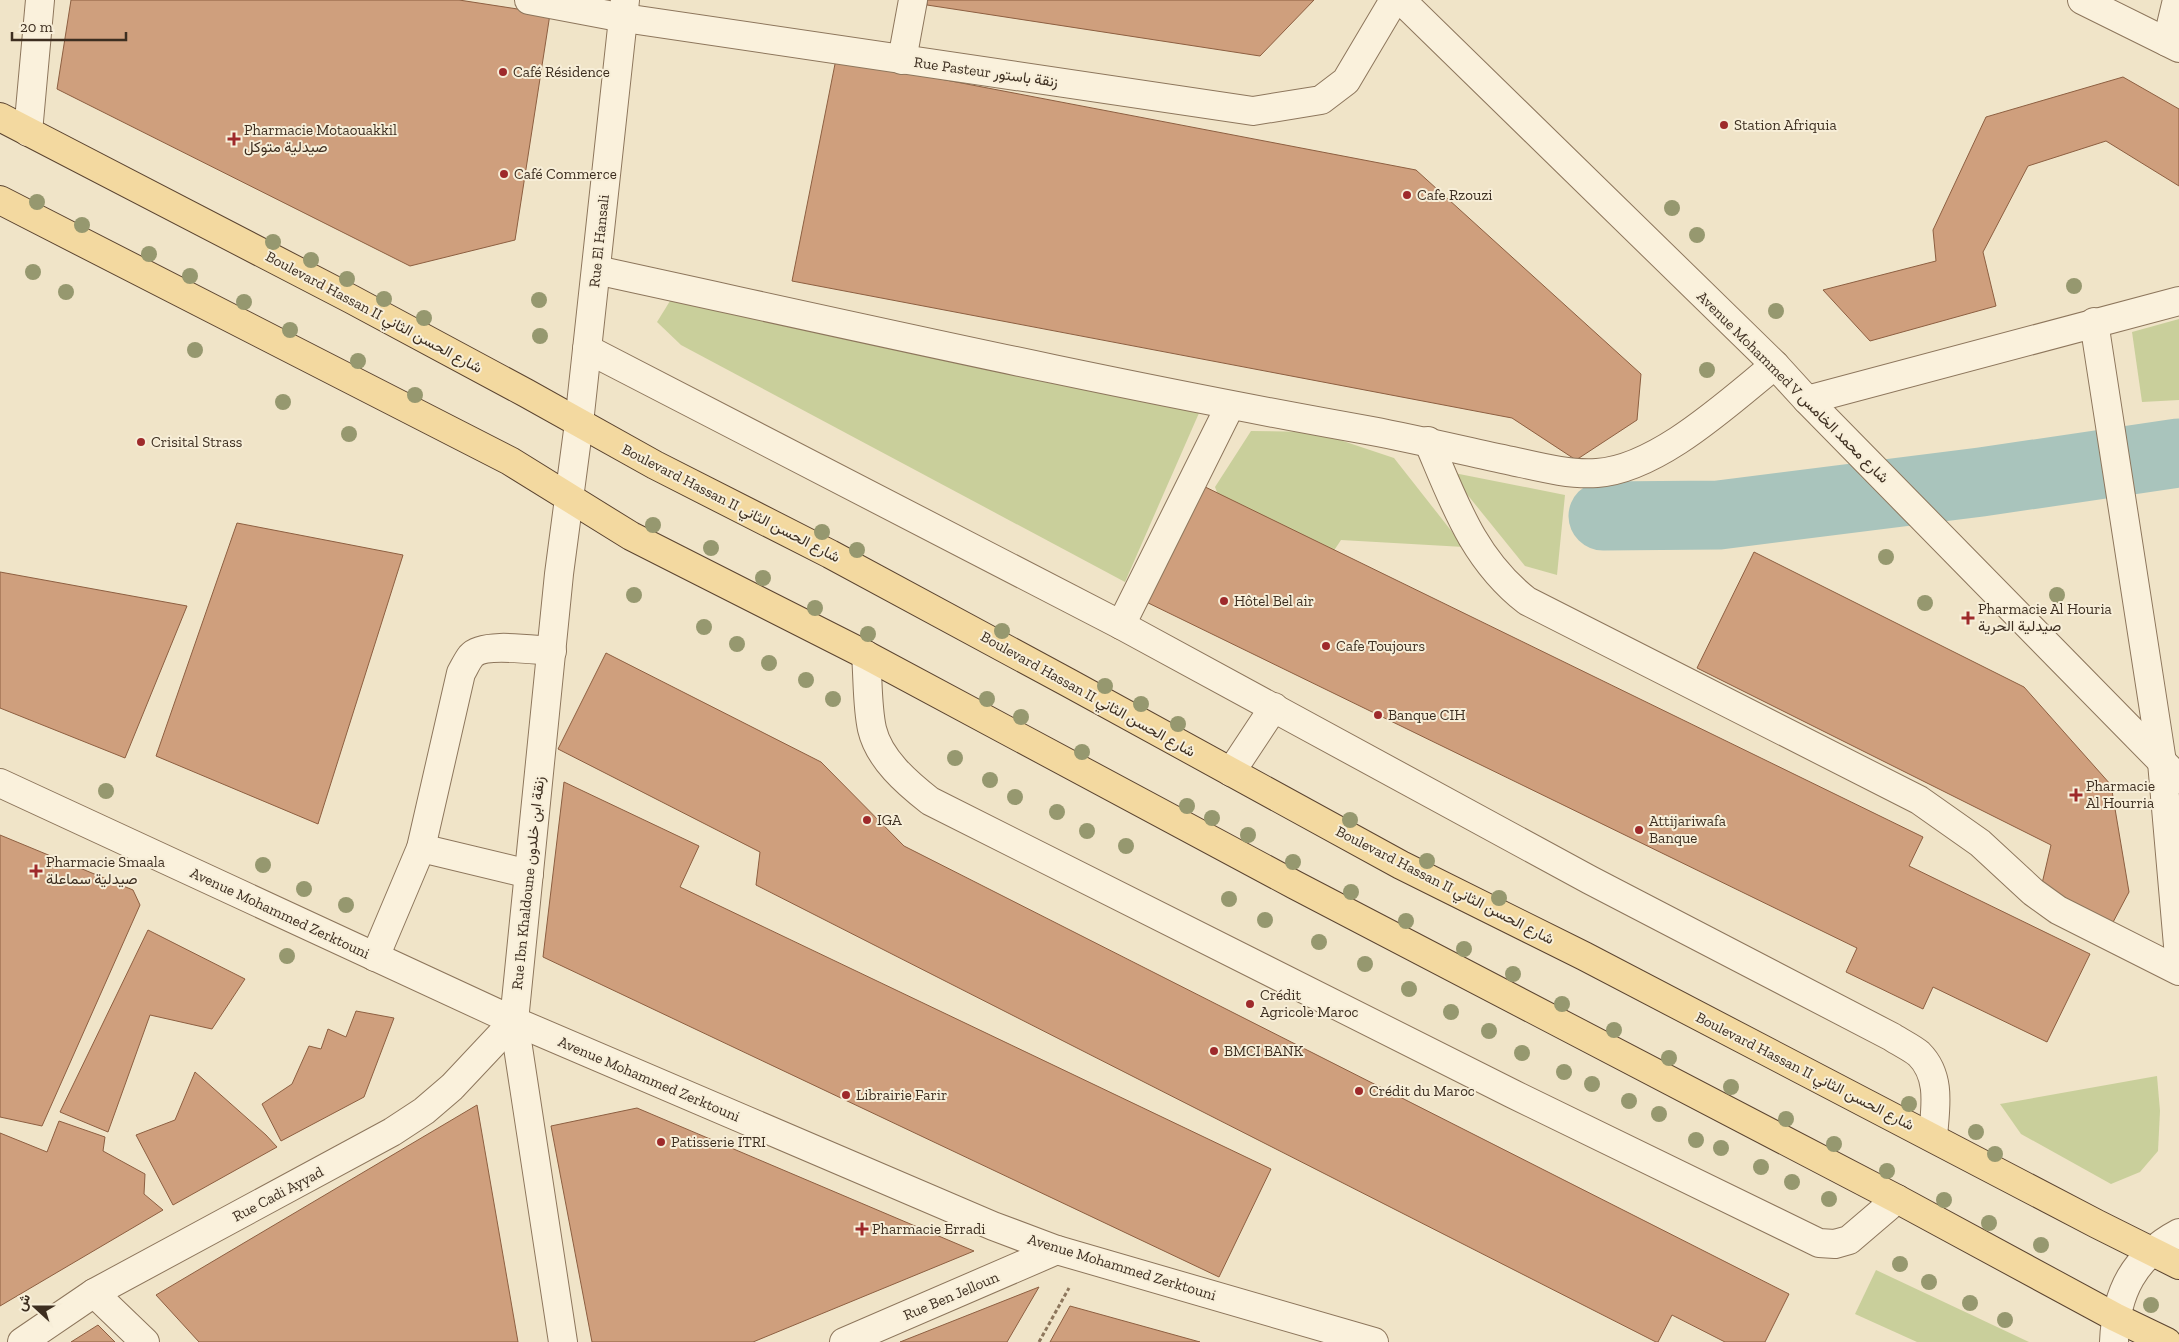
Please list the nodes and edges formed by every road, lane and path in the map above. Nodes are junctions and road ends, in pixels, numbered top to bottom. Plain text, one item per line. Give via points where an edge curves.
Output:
1 (40, 0) edge
2 (528, 0) edge
3 (912, 0) edge
4 (1394, 0) edge
5 (1402, 0) edge
6 (2082, 0) edge
7 (2177, 0) edge
8 (625, 9) edge
9 (2173, 45) edge
10 (902, 60) junction
11 (0, 117) edge
12 (28, 132) junction
13 (0, 200) edge
14 (596, 270) junction
15 (2179, 301) edge
16 (2094, 322) junction
17 (587, 349) junction
18 (1774, 365) junction
19 (1807, 400) junction
20 (1230, 406) junction
21 (579, 423) junction
22 (1428, 441) junction
23 (569, 500) junction
24 (1121, 625) junction
25 (552, 651) junction
26 (866, 655) junction
27 (1274, 707) junction
28 (2170, 771) edge
29 (1231, 772) junction
30 (0, 783) edge
31 (421, 848) junction
32 (529, 874) junction
33 (375, 957) junction
34 (2179, 958) edge
35 (2179, 971) edge
36 (514, 1021) junction
37 (1932, 1137) junction
38 (1898, 1199) junction
39 (2179, 1234) edge
40 (1057, 1250) junction
41 (2152, 1252) junction
42 (1086, 1258) junction
43 (2179, 1265) edge
44 (94, 1293) junction
45 (2115, 1329) edge
46 (22, 1342) edge
47 (145, 1342) edge
48 (563, 1342) edge
49 (844, 1342) edge
50 (1039, 1342) edge
51 (1374, 1342) edge
52 (2166, 1342) edge

1 - 12 street
2 - 8 street, Rue Pasteur زنقة باستور
3 - 10 street
4 - 10 street, Rue Pasteur زنقة باستور via 1346,81 1321,100 1262,110
5 - 18 street, Avenue Mohammed V شارع محمد الخامس
6 - 9 street
7 - 9 street
8 - 10 street, Rue Pasteur زنقة باستور
8 - 14 street, Rue El Hansali
11 - 12 main road, Boulevard Hassan II شارع الحسن الثاني
12 - 21 main road, Boulevard Hassan II شارع الحسن الثاني
13 - 23 main road via 510,461
14 - 17 street, Rue El Hansali
14 - 20 street
15 - 16 street
16 - 19 street
16 - 28 street
17 - 21 street, Rue El Hansali
17 - 24 street
18 - 19 street, Avenue Mohammed V شارع محمد الخامس
18 - 22 street via 1668,448 1630,465 1599,473 1545,468
19 - 28 street, Avenue Mohammed V شارع محمد الخامس
20 - 22 street
20 - 24 street
21 - 23 street, Rue Ibn Khaldoune زنقة ابن خلدون
21 - 29 main road, Boulevard Hassan II شارع الحسن الثاني via 847,563
22 - 35 street via 1455,505 1486,560 1498,576 1527,601 1919,800 1974,838 2033,892 2058,910
23 - 25 street, Rue Ibn Khaldoune زنقة ابن خلدون
23 - 26 main road via 631,536
24 - 27 street
25 - 31 street via 490,648 471,656 461,673
25 - 32 street, Rue Ibn Khaldoune زنقة ابن خلدون
26 - 38 main road via 1295,885
26 - 38 street via 872,730 898,773 930,801 1513,1094 1819,1243 1835,1244 1849,1240
27 - 29 street
27 - 37 street via 1590,880 1919,1054 1933,1076 1936,1093
28 - 34 street
29 - 37 main road, Boulevard Hassan II شارع الحسن الثاني via 1401,865
30 - 33 street, Avenue Mohammed Zerktouni
31 - 32 street
31 - 33 street
32 - 36 street, Rue Ibn Khaldoune زنقة ابن خلدون
33 - 36 street, Avenue Mohammed Zerktouni
36 - 40 street, Avenue Mohammed Zerktouni
36 - 44 street, Rue Cadi Ayyad via 452,1087 392,1132
36 - 48 street, Rue Ibn Khaldoune زنقة ابن خلدون
37 - 41 main road, Boulevard Hassan II شارع الحسن الثاني
38 - 45 main road
39 - 41 street
40 - 42 street, Avenue Mohammed Zerktouni
40 - 49 street, Rue Ben Jelloun
41 - 43 main road, Boulevard Hassan II شارع الحسن الثاني
41 - 45 street via 2135,1270 2122,1293
42 - 50 path
42 - 51 street, Avenue Mohammed Zerktouni
44 - 46 street, Rue Cadi Ayyad
44 - 47 street
45 - 52 main road

